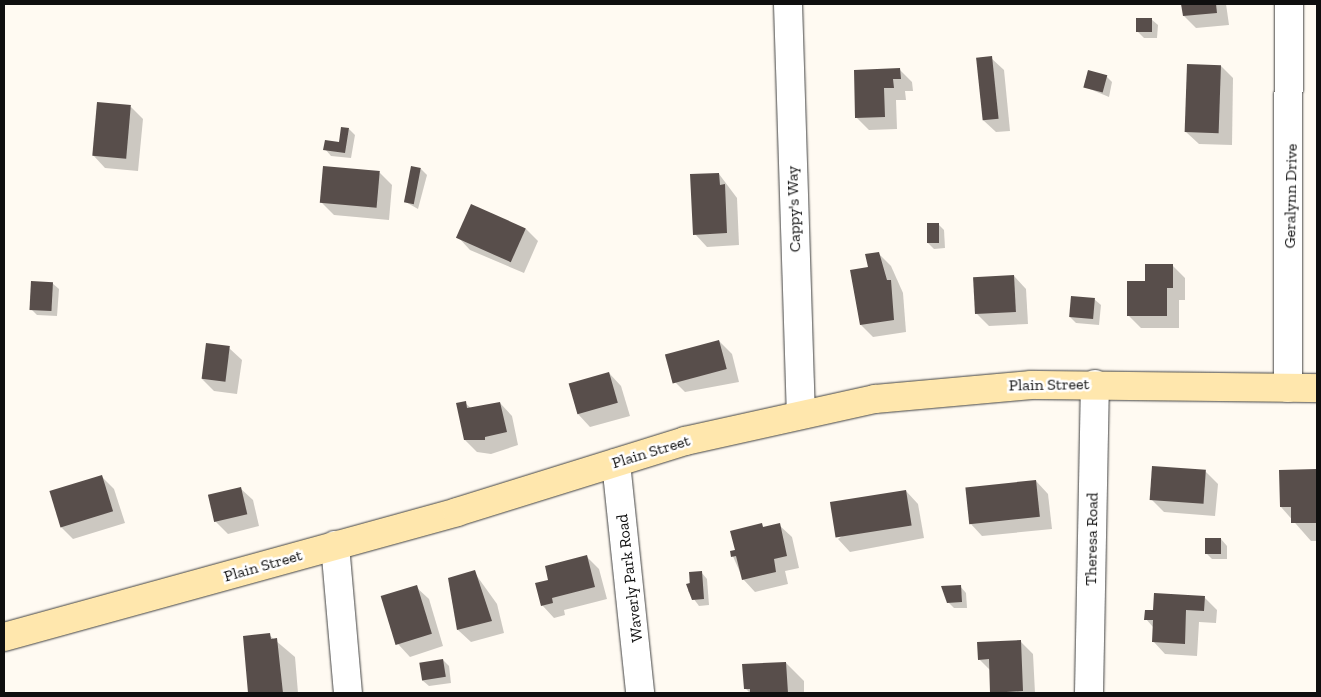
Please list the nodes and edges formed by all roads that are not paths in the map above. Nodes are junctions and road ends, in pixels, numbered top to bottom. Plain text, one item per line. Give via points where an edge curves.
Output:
1 (788, 4) edge
2 (1289, 4) edge
3 (1095, 384) junction
4 (1288, 388) junction
5 (1317, 388) edge
6 (801, 413) junction
7 (616, 463) junction
8 (335, 545) junction
9 (4, 637) edge
10 (348, 693) edge
11 (640, 693) edge
12 (1089, 693) edge

1 - 6 street, Cappy's Way
2 - 4 street, Geralynn Drive
3 - 4 main road, Plain Street
3 - 6 main road, Plain Street via 937,390
3 - 12 street, Theresa Road
4 - 5 main road, Plain Street
6 - 7 main road, Plain Street
7 - 8 main road, Plain Street
7 - 11 street, Waverly Park Road
8 - 9 main road, Plain Street
8 - 10 street

